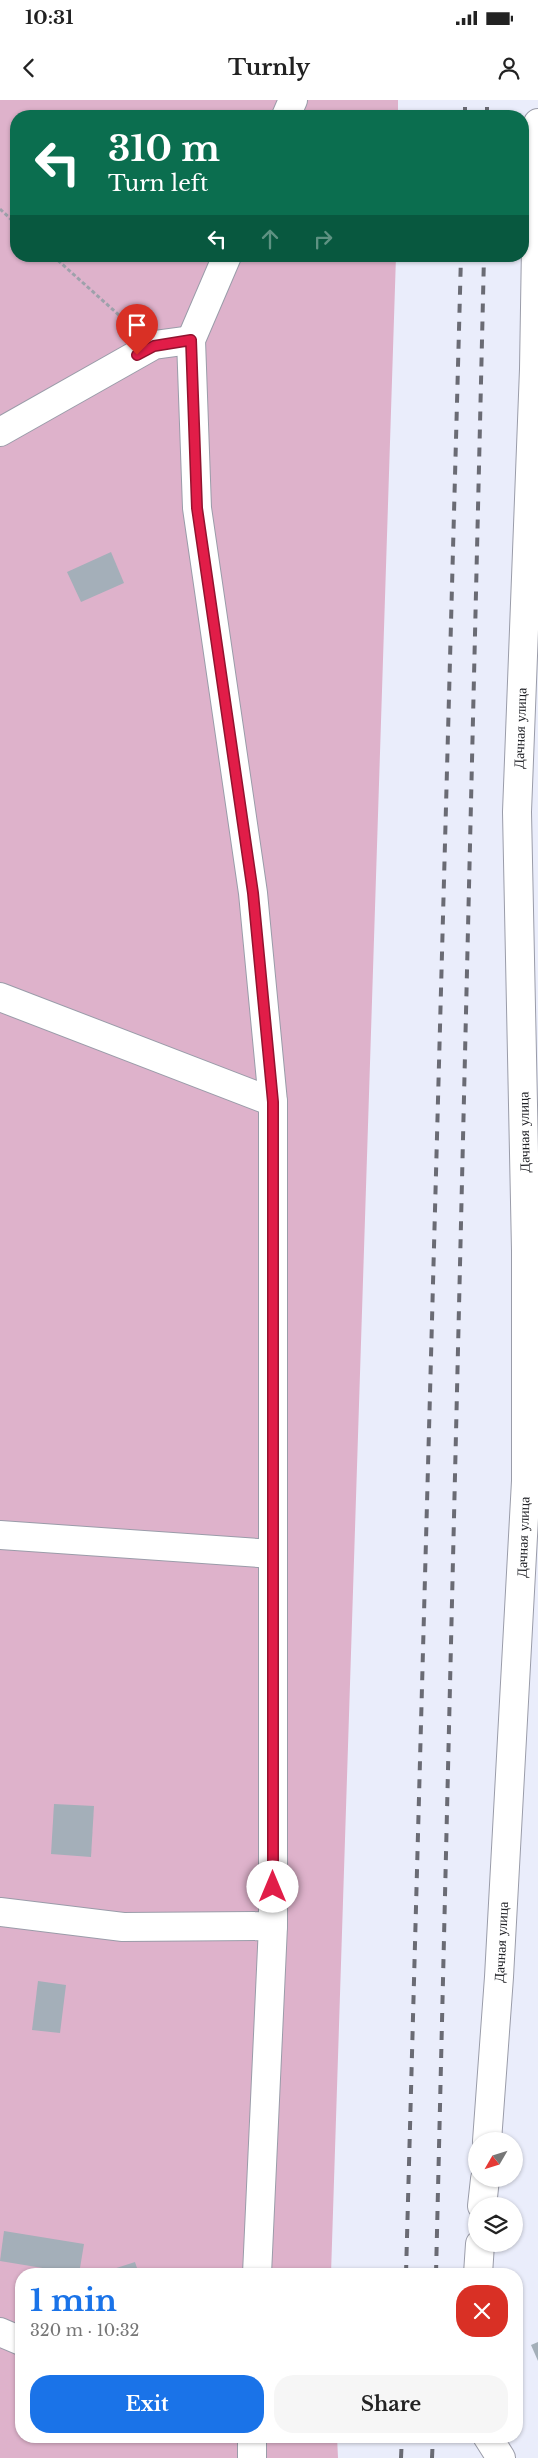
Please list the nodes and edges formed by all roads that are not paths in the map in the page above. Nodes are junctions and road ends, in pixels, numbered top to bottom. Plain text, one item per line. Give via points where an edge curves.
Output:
1 (538, 123) edge
2 (224, 262) edge
3 (191, 340) junction
4 (0, 432) edge
5 (0, 997) edge
6 (273, 1102) junction
7 (532, 1483) edge
8 (0, 1535) edge
9 (273, 1554) junction
10 (521, 1603) junction
11 (538, 1652) edge
12 (0, 1912) edge
13 (273, 1926) junction
14 (488, 2132) edge
15 (479, 2252) edge
16 (257, 2268) edge
17 (478, 2268) edge
18 (0, 2332) edge
19 (15, 2338) edge
20 (252, 2443) edge
21 (491, 2443) edge
22 (252, 2458) edge
23 (501, 2458) edge

1 - 7 street, Дачная улица via 534,369 517,812
2 - 3 street
3 - 4 street via 154,346
3 - 6 street via 197,508 253,893
5 - 6 street
6 - 9 street
7 - 10 street, Дачная улица
8 - 9 street
9 - 13 street
10 - 11 street
10 - 14 street, Дачная улица
12 - 13 street via 123,1927
13 - 16 street
15 - 17 street
18 - 19 street
20 - 22 street
21 - 23 street

